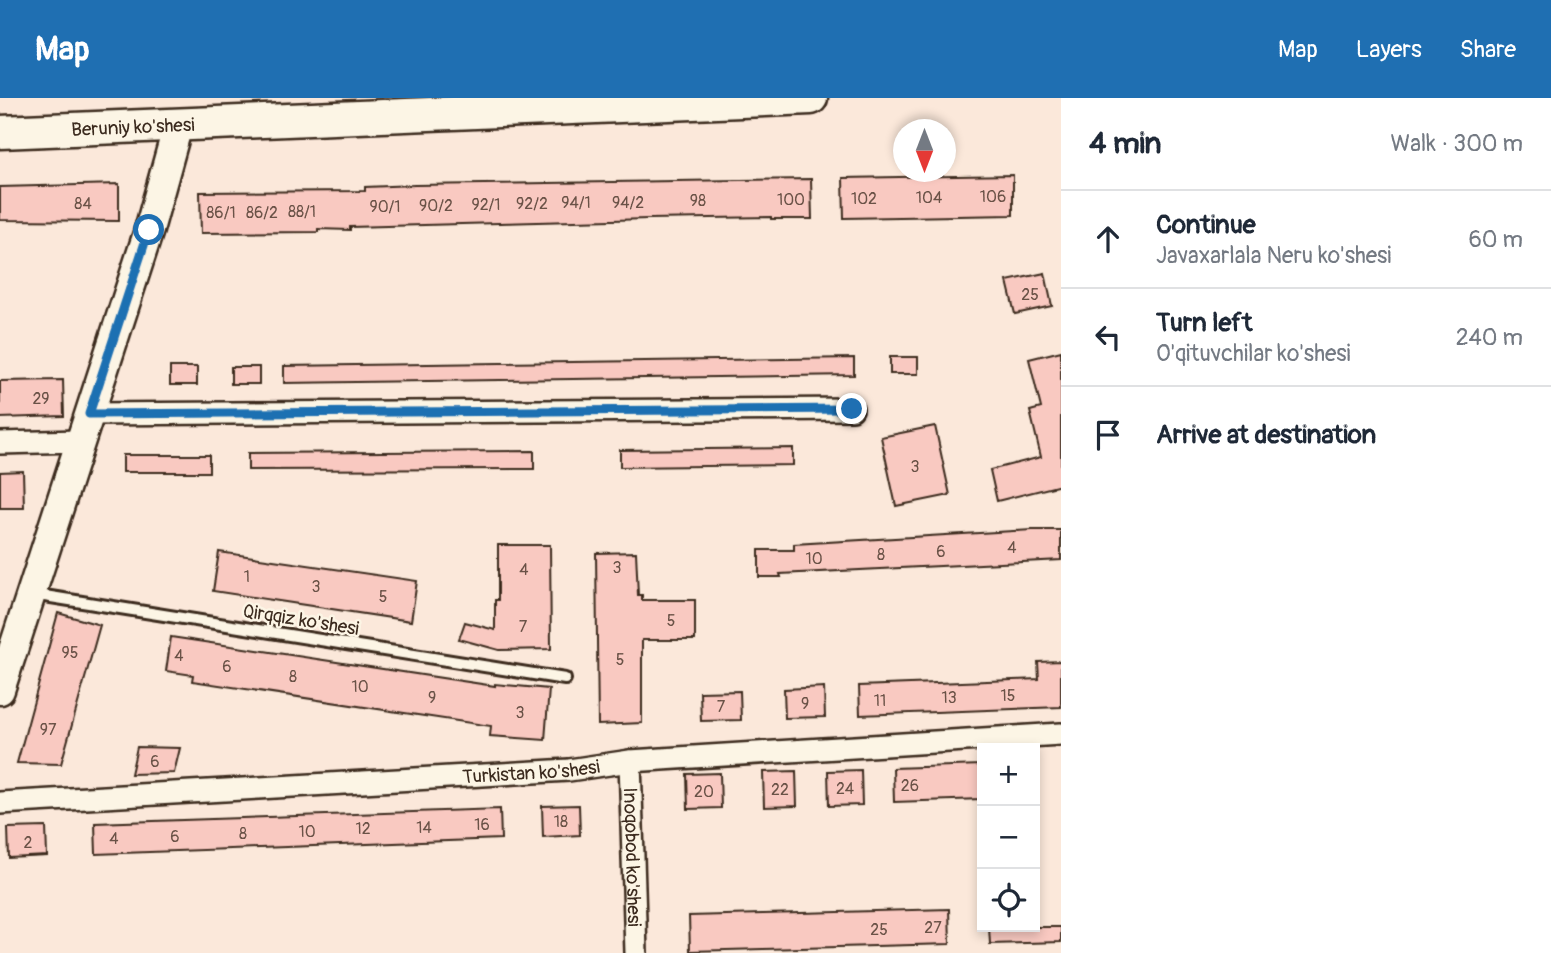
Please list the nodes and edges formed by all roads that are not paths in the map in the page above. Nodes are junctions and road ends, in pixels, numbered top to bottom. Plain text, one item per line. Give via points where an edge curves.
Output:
1 (811, 98) edge
2 (777, 99) edge
3 (178, 125) junction
4 (0, 132) edge
5 (852, 409) dead end
6 (89, 414) junction
7 (80, 441) junction
8 (0, 443) edge
9 (30, 594) junction
10 (565, 679) dead end
11 (0, 690) edge
12 (1061, 734) edge
13 (630, 761) junction
14 (0, 803) edge
15 (636, 953) edge

1 - 2 main road, Beruniy ko'shesi
2 - 3 main road, Beruniy ko'shesi
3 - 4 main road, Beruniy ko'shesi
3 - 6 street
5 - 6 street
6 - 7 street
7 - 8 street
7 - 9 street
9 - 10 lane, Qirqqiz ko'shesi
9 - 11 street
12 - 13 street, Turkistan ko'shesi
13 - 14 street, Turkistan ko'shesi via 569,770
13 - 15 street, Inoqobod ko'shesi

